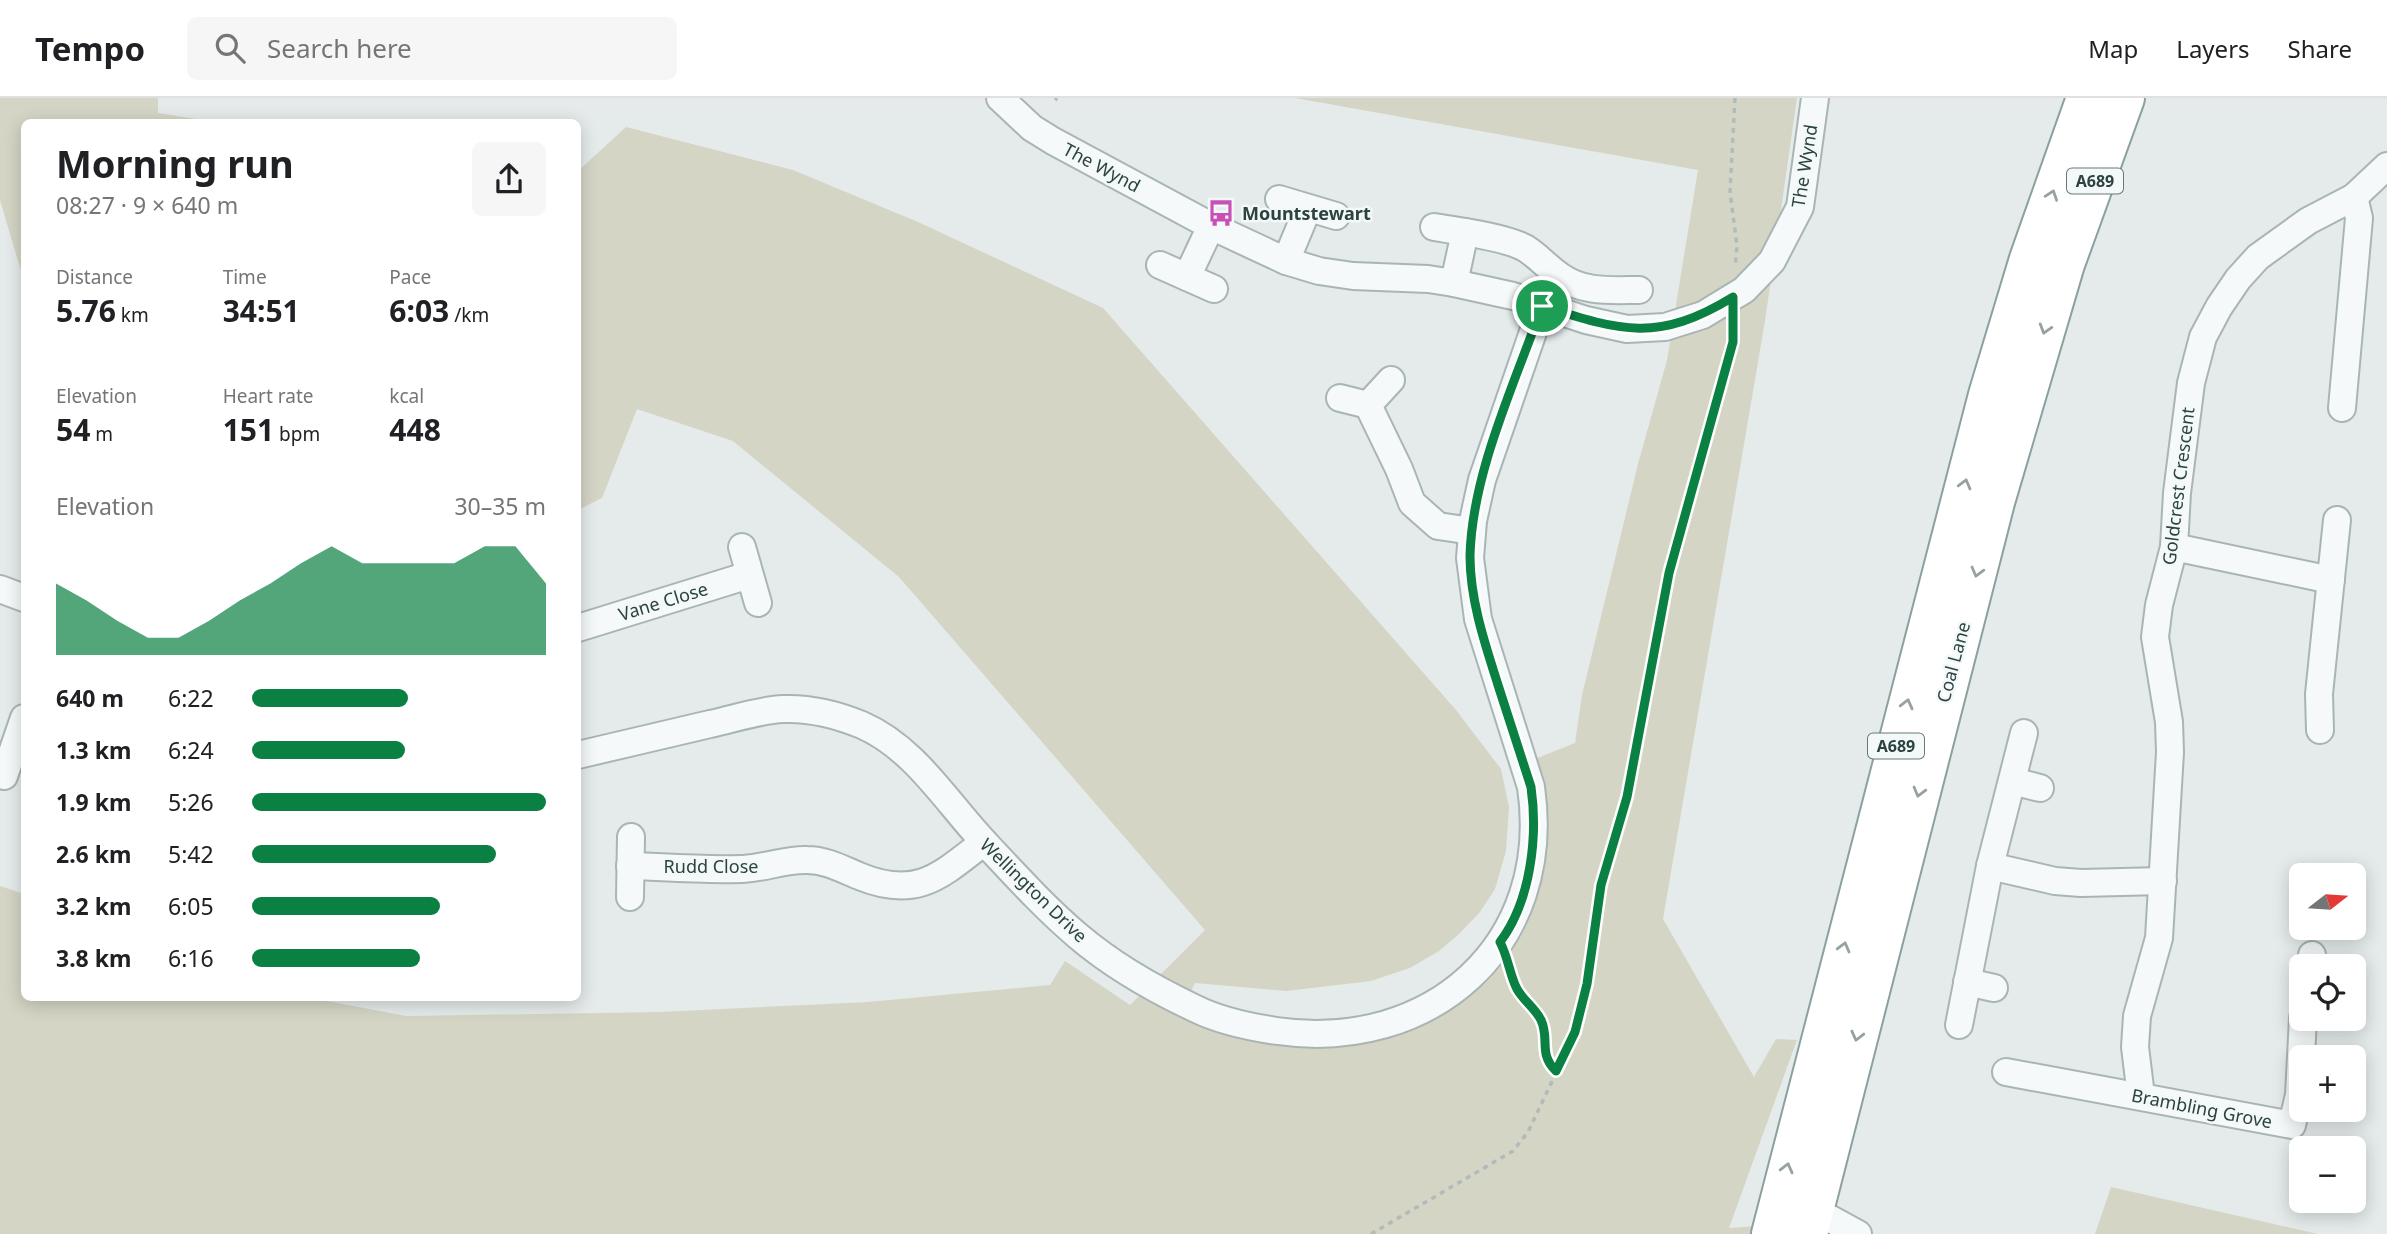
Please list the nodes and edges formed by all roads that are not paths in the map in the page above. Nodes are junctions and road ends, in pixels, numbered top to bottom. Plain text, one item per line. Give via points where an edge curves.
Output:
1 (1000, 98) edge
2 (1815, 98) edge
3 (2087, 98) edge
4 (2125, 98) edge
5 (2375, 186) edge
6 (1279, 199) dead end
7 (1308, 208) junction
8 (1336, 216) dead end
9 (1212, 226) junction
10 (1434, 227) dead end
11 (1465, 232) junction
12 (1286, 261) junction
13 (1160, 265) dead end
14 (1187, 277) junction
15 (1454, 284) junction
16 (1214, 289) dead end
17 (1639, 289) dead end
18 (1542, 306) junction
19 (1391, 380) dead end
20 (1340, 398) dead end
21 (1368, 404) junction
22 (2342, 408) dead end
23 (2337, 520) dead end
24 (1472, 531) junction
25 (742, 547) dead end
26 (2174, 547) junction
27 (750, 575) junction
28 (2331, 580) junction
29 (0, 589) edge
30 (21, 597) edge
31 (758, 603) dead end
32 (581, 627) edge
33 (2320, 730) dead end
34 (2024, 733) dead end
35 (19, 751) edge
36 (581, 754) edge
37 (4, 776) dead end
38 (2012, 780) junction
39 (2040, 788) dead end
40 (631, 837) dead end
41 (984, 842) junction
42 (630, 866) junction
43 (1990, 866) junction
44 (2163, 881) junction
45 (630, 897) dead end
46 (1967, 982) junction
47 (1994, 988) dead end
48 (1959, 1025) dead end
49 (2302, 1031) edge
50 (2006, 1072) dead end
51 (2141, 1096) junction
52 (1811, 1222) edge
53 (1771, 1234) edge
54 (1858, 1234) edge

1 - 9 street, The Wynd via 1053,141
2 - 18 street, The Wynd via 1800,207 1772,261 1744,290 1703,315 1665,327 1627,329
53 -> 3 highway, Coal Lane / A689 via 1988,395 2029,259
4 -> 52 highway, Coal Lane / A689 via 2065,264 1995,502
5 - 22 street via 2358,218
5 - 26 street, Goldcrest Crescent via 2308,221 2258,257 2208,327 2191,383
6 - 7 street
7 - 8 street
7 - 12 street
9 - 12 street, The Wynd
9 - 14 street
10 - 11 street
11 - 15 street
11 - 17 street via 1525,248 1581,287
12 - 15 street, The Wynd via 1353,276
13 - 14 street
14 - 16 street
15 - 18 street, The Wynd
18 - 24 street, Wellington Drive via 1482,480
19 - 21 street
20 - 21 street
21 - 24 street via 1412,503 1437,526
23 - 28 street
24 - 41 street, Wellington Drive via 1470,558 1478,620 1531,787 1532,854 1524,894 1500,942 1476,972 1445,998 1394,1022 1305,1035 1248,1027 1207,1014 1080,938
25 - 27 street
26 - 28 street
26 - 44 street, Goldcrest Crescent via 2155,637 2169,722
27 - 31 street
27 - 32 street, Vane Close
28 - 33 street via 2319,694
29 - 30 street
34 - 38 street
35 - 37 street
36 - 41 street, Wellington Drive via 768,711 795,709 834,715 882,735 900,748
38 - 39 street
38 - 43 street
40 - 42 street
41 - 42 street, Rudd Close via 940,876 912,886 870,881 806,859 746,869
42 - 45 street
43 - 44 street via 2055,881
43 - 46 street
44 - 51 street, Goldcrest Crescent via 2160,939 2137,1016 2135,1047
46 - 47 street
46 - 48 street
49 - 51 street, Brambling Grove via 2299,1095 2292,1125
50 - 51 street, Brambling Grove
52 - 54 street

